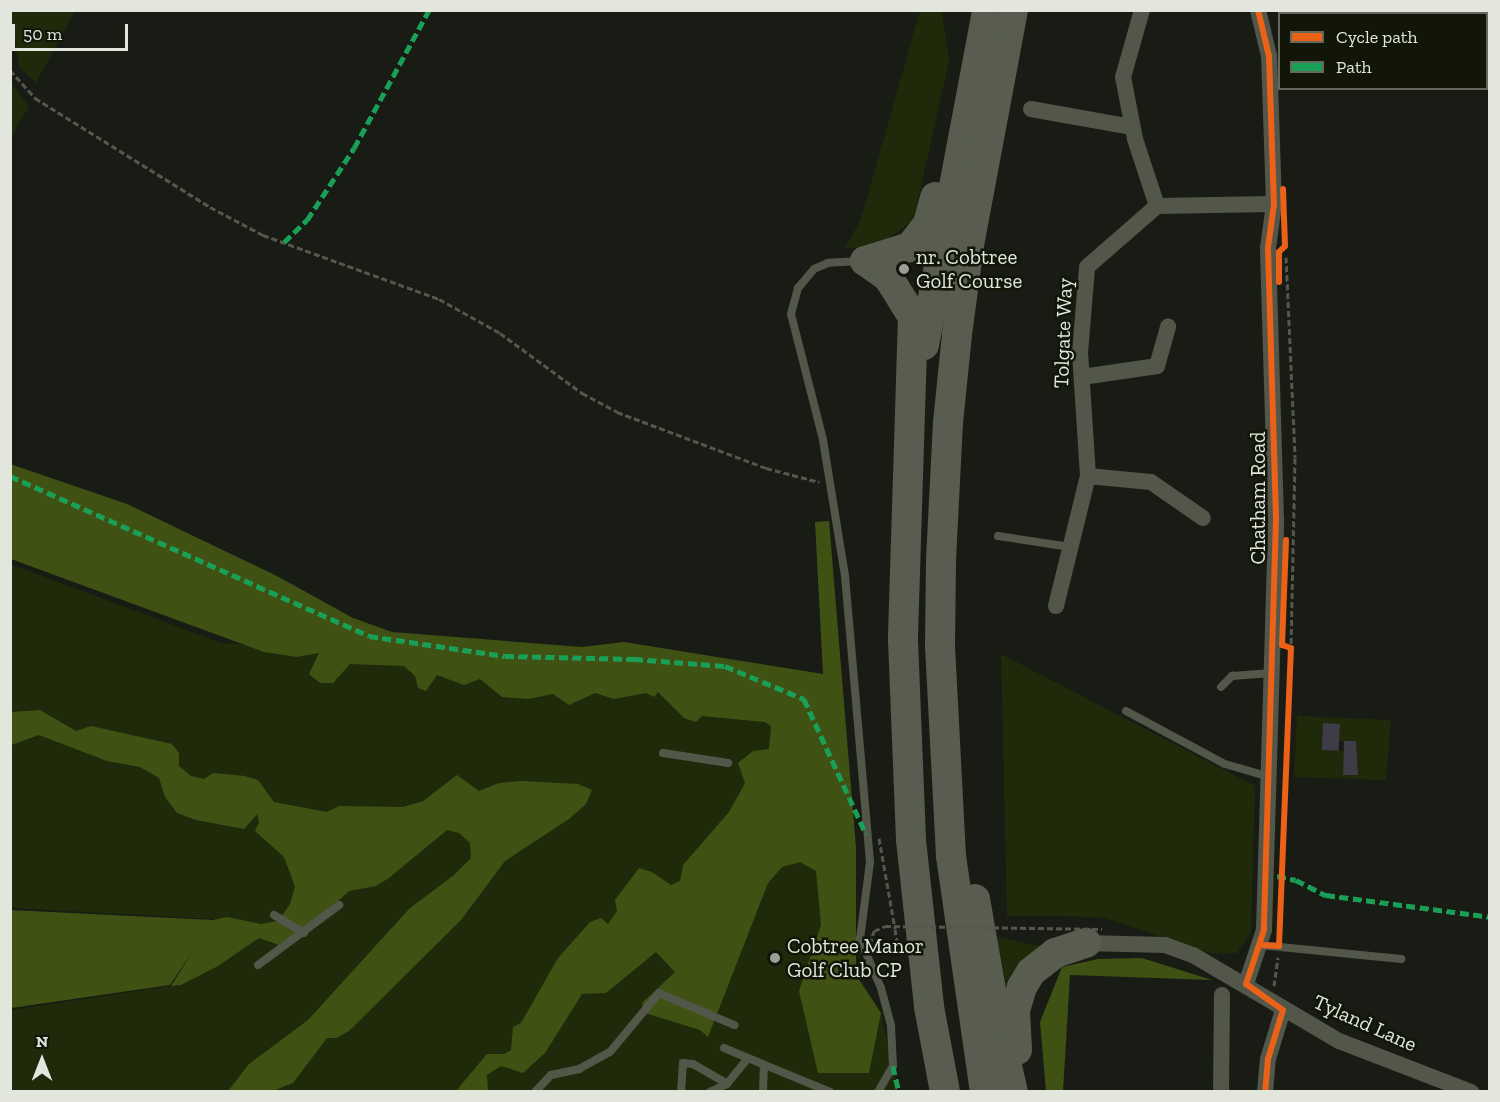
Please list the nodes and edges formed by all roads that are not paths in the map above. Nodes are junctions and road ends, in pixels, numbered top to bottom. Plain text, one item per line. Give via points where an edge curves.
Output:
1 (982, 10) edge
2 (987, 10) edge
3 (1013, 10) edge
4 (1142, 10) edge
5 (1258, 10) edge
6 (1032, 109) dead end
7 (1132, 127) junction
8 (1274, 204) junction
9 (1157, 206) junction
10 (865, 261) junction
11 (1168, 327) dead end
12 (1082, 377) junction
13 (909, 461) junction
14 (1088, 476) junction
15 (1203, 518) dead end
16 (998, 536) dead end
17 (1070, 547) junction
18 (1056, 606) dead end
19 (1273, 673) junction
20 (1221, 687) dead end
21 (942, 701) junction
22 (1126, 711) dead end
23 (663, 753) dead end
24 (728, 763) dead end
25 (1270, 777) junction
26 (339, 905) dead end
27 (274, 915) dead end
28 (304, 933) junction
29 (1094, 936) joint
30 (1260, 945) junction
31 (1401, 959) dead end
32 (258, 965) dead end
33 (1246, 984) junction
34 (1222, 995) dead end
35 (1283, 1010) junction
36 (734, 1025) dead end
37 (724, 1048) dead end
38 (748, 1058) junction
39 (764, 1065) junction
40 (727, 1084) junction
41 (535, 1092) edge
42 (681, 1092) edge
43 (710, 1092) edge
44 (763, 1092) edge
45 (830, 1092) edge
46 (878, 1092) edge
47 (945, 1092) edge
48 (985, 1092) edge
49 (1013, 1092) edge
50 (1025, 1092) edge
51 (1221, 1092) edge
52 (1265, 1092) edge
53 (1471, 1092) edge

1 - 10 highway via 952,114 928,224 910,247
2 - 13 highway via 947,209
3 - 21 highway via 969,245 948,423 941,560
4 - 7 street via 1124,77
5 - 8 street, Chatham Road via 1269,56
6 - 7 street
7 - 9 street
8 - 9 street
8 - 19 street, Chatham Road via 1268,248 1276,519
9 - 12 street, Tolgate Way via 1087,267
10 - 13 highway via 888,277 913,317
10 - 46 lane via 828,263 814,269 792,302 793,331 823,440 845,576 869,884 860,939 881,988 891,1026 893,1066
11 - 12 street via 1157,366
12 - 14 street, Tolgate Way
13 - 47 highway via 903,640 911,840 929,1007
14 - 15 street via 1151,483
14 - 17 street, Tolgate Way
16 - 17 lane
17 - 18 street, Tolgate Way
19 - 20 lane via 1232,676
19 - 25 street, Chatham Road
21 - 48 highway via 951,856
21 - 49 highway via 996,1018
22 - 25 lane via 1225,764
23 - 24 lane
25 - 30 street, Chatham Road via 1268,874
26 - 28 lane
27 - 28 lane
28 - 32 lane
29 - 33 street, Tyland Lane via 1165,945 1218,967
29 - 50 highway via 1055,953 1031,972 1022,987 1015,1039
30 - 31 lane
30 - 33 street, Chatham Road
33 - 35 street, Tyland Lane
34 - 51 street
35 - 52 street via 1268,1059
35 - 53 street, Tyland Lane via 1370,1055
36 - 41 lane via 659,993 610,1052 579,1069 551,1075
37 - 38 lane
38 - 39 lane
38 - 40 lane
39 - 44 lane
39 - 45 lane
40 - 42 lane via 693,1064 679,1061
40 - 43 lane

